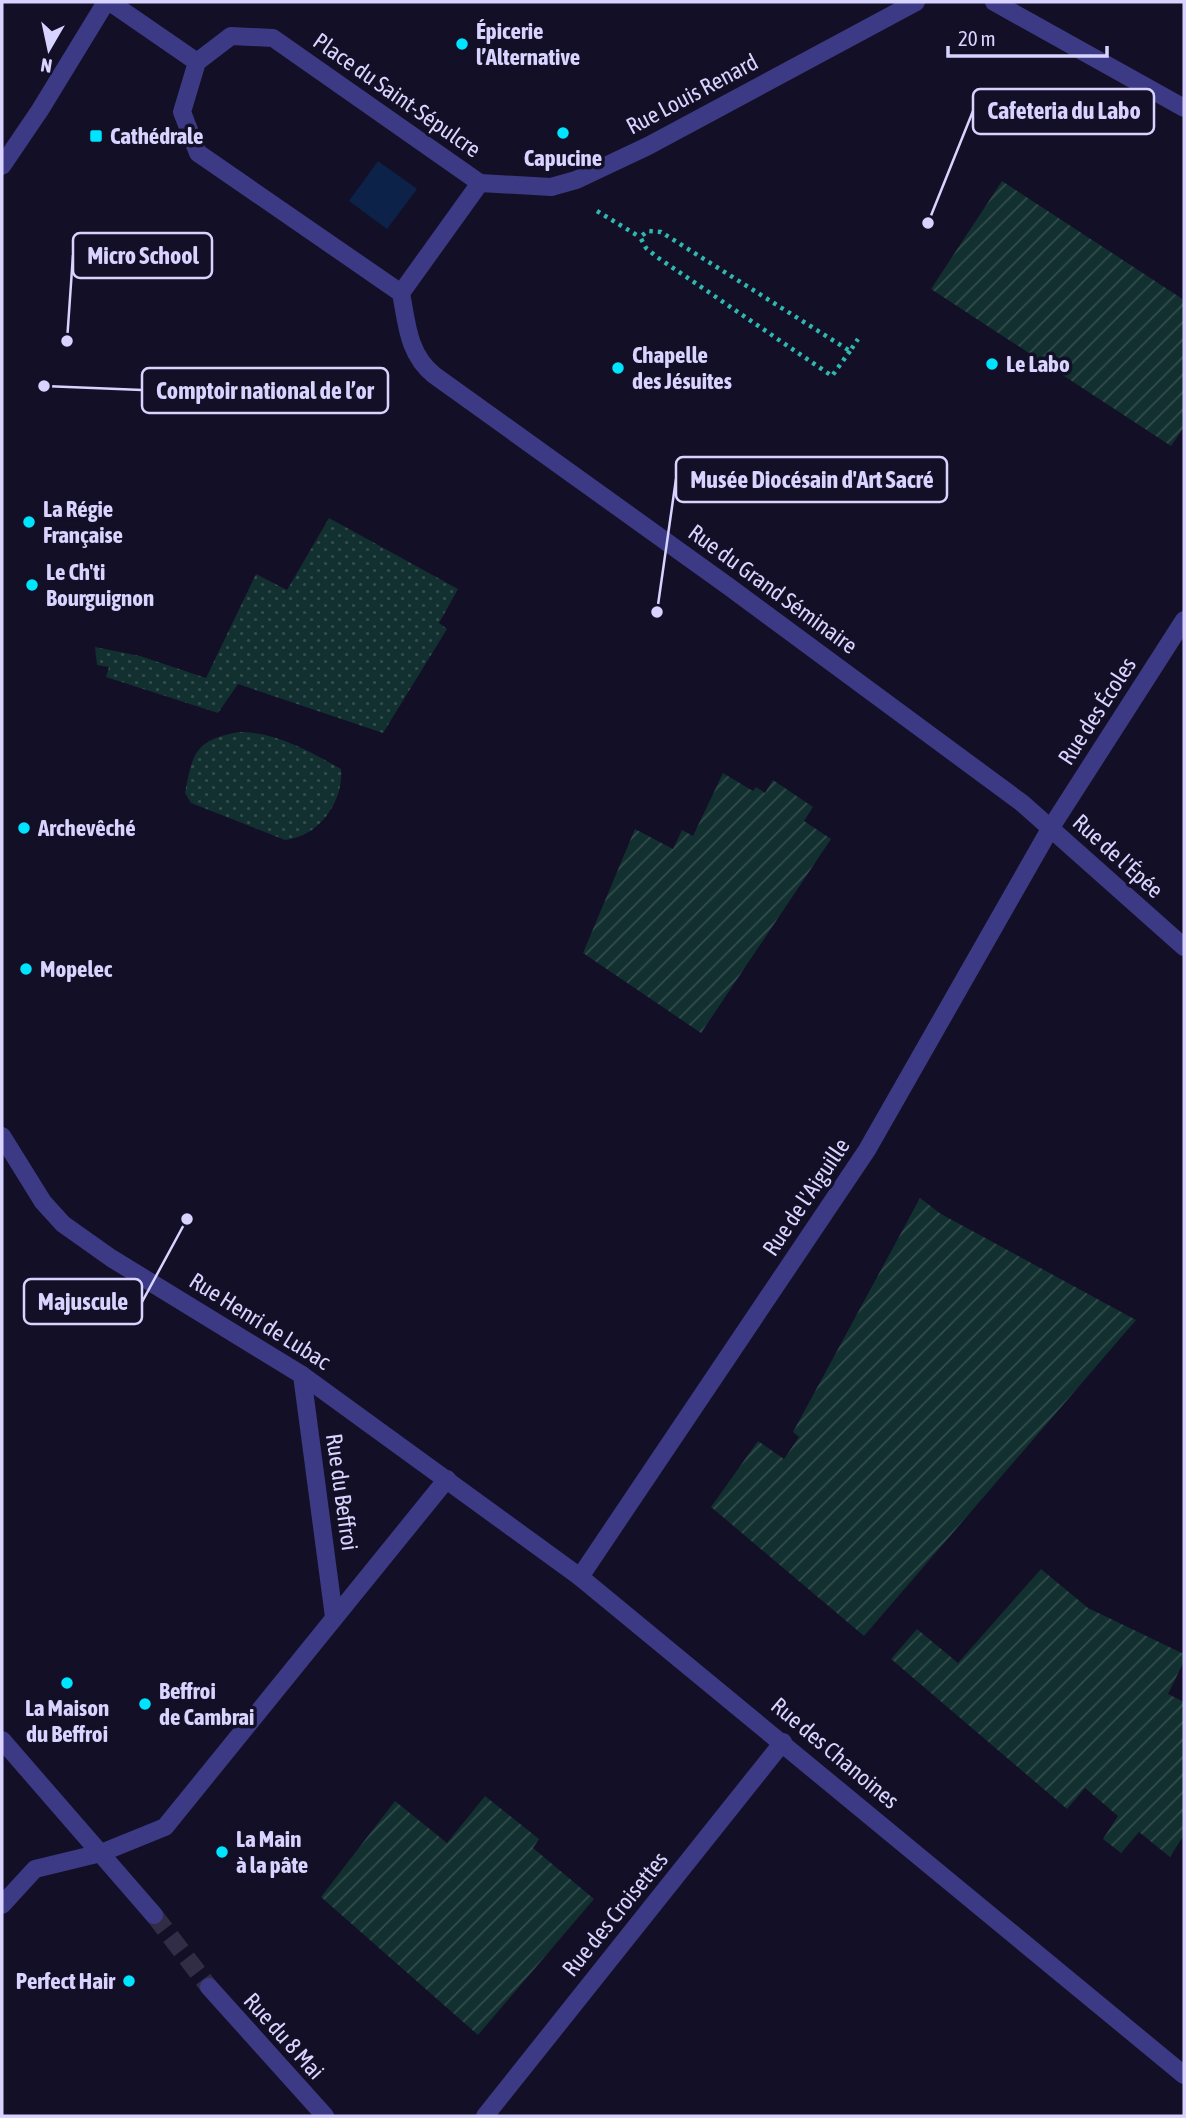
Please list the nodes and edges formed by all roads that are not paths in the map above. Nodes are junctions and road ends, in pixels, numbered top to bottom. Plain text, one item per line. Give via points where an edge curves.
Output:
1 (108, 2) edge
2 (916, 2) edge
3 (996, 2) edge
4 (197, 62) junction
5 (1184, 108) edge
6 (4, 159) edge
7 (480, 183) junction
8 (401, 293) junction
9 (1184, 621) edge
10 (1050, 829) junction
11 (1184, 947) edge
12 (2, 1136) edge
13 (302, 1375) junction
14 (447, 1479) junction
15 (580, 1577) junction
16 (334, 1617) junction
17 (2, 1740) edge
18 (783, 1742) junction
19 (101, 1853) junction
20 (2, 1905) edge
21 (155, 1915) tunnel mouth
22 (209, 1987) tunnel mouth
23 (1184, 2075) edge
24 (325, 2116) edge
25 (485, 2116) edge

1 - 4 street
1 - 6 street
2 - 7 street, Rue Louis Renard via 576,180 541,188
3 - 5 street
4 - 7 street, Place du Saint-Sépulcre via 231,36 273,38
4 - 8 street via 182,112 198,153
7 - 8 street, Place du Saint-Sépulcre
8 - 10 street, Rue du Grand Séminaire via 411,344 428,370 761,610 1022,803
9 - 10 street, Rue des Écoles
10 - 11 street, Rue de l'Épée
10 - 15 street, Rue de l'Aiguille via 867,1150
12 - 13 street, Rue Henri de Lubac via 43,1202 63,1224
13 - 14 street, Rue Henri de Lubac
13 - 16 street, Rue du Beffroi
14 - 15 street, Rue des Chanoines
14 - 16 street, Rue du Beffroi
15 - 18 street, Rue des Chanoines
16 - 19 street, Rue du Beffroi via 165,1827
17 - 19 street
18 - 23 street, Rue des Chanoines
18 - 25 street, Rue des Croisettes
19 - 20 street, Rue du Beffroi via 35,1869
19 - 21 street
22 - 24 street, Rue du 8 Mai

